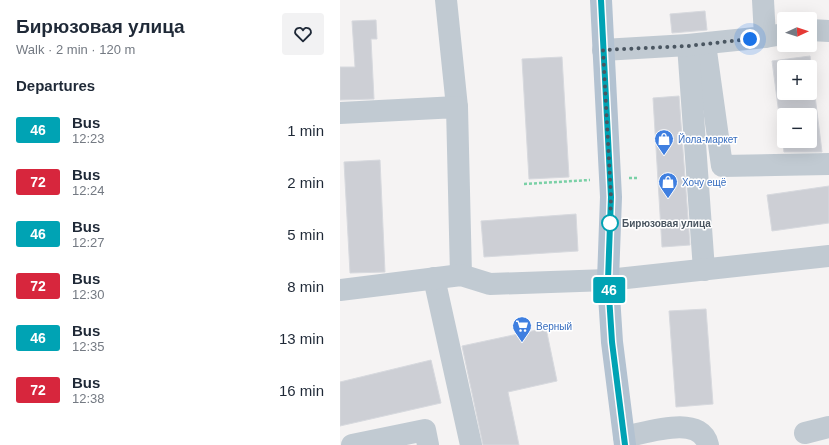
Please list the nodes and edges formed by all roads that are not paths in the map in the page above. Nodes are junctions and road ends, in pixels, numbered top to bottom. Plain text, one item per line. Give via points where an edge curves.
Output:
1 (446, 0) edge
2 (601, 0) edge
3 (763, 0) edge
4 (817, 30) edge
5 (829, 31) edge
6 (775, 35) edge
7 (697, 44) junction
8 (603, 50) junction
9 (457, 107) junction
10 (340, 113) edge
11 (829, 164) edge
12 (829, 256) edge
13 (704, 270) junction
14 (461, 276) junction
15 (434, 278) junction
16 (608, 280) junction
17 (340, 290) edge
18 (829, 427) edge
19 (805, 433) dead end
20 (625, 441) edge
21 (352, 445) edge
22 (428, 445) edge
23 (471, 445) edge
24 (708, 445) edge

1 - 9 street
2 - 8 main road
3 - 6 street
4 - 5 street
6 - 7 street
7 - 8 street
7 - 11 street via 722,166
7 - 13 street
8 - 16 main road via 610,179
9 - 10 street
9 - 14 street
12 - 13 street
13 - 16 street
14 - 15 street
14 - 16 street via 490,284
15 - 17 street
15 - 23 street
16 - 20 main road via 612,342
18 - 19 street
20 - 24 street via 675,426 695,428 707,438
21 - 22 street via 424,430

